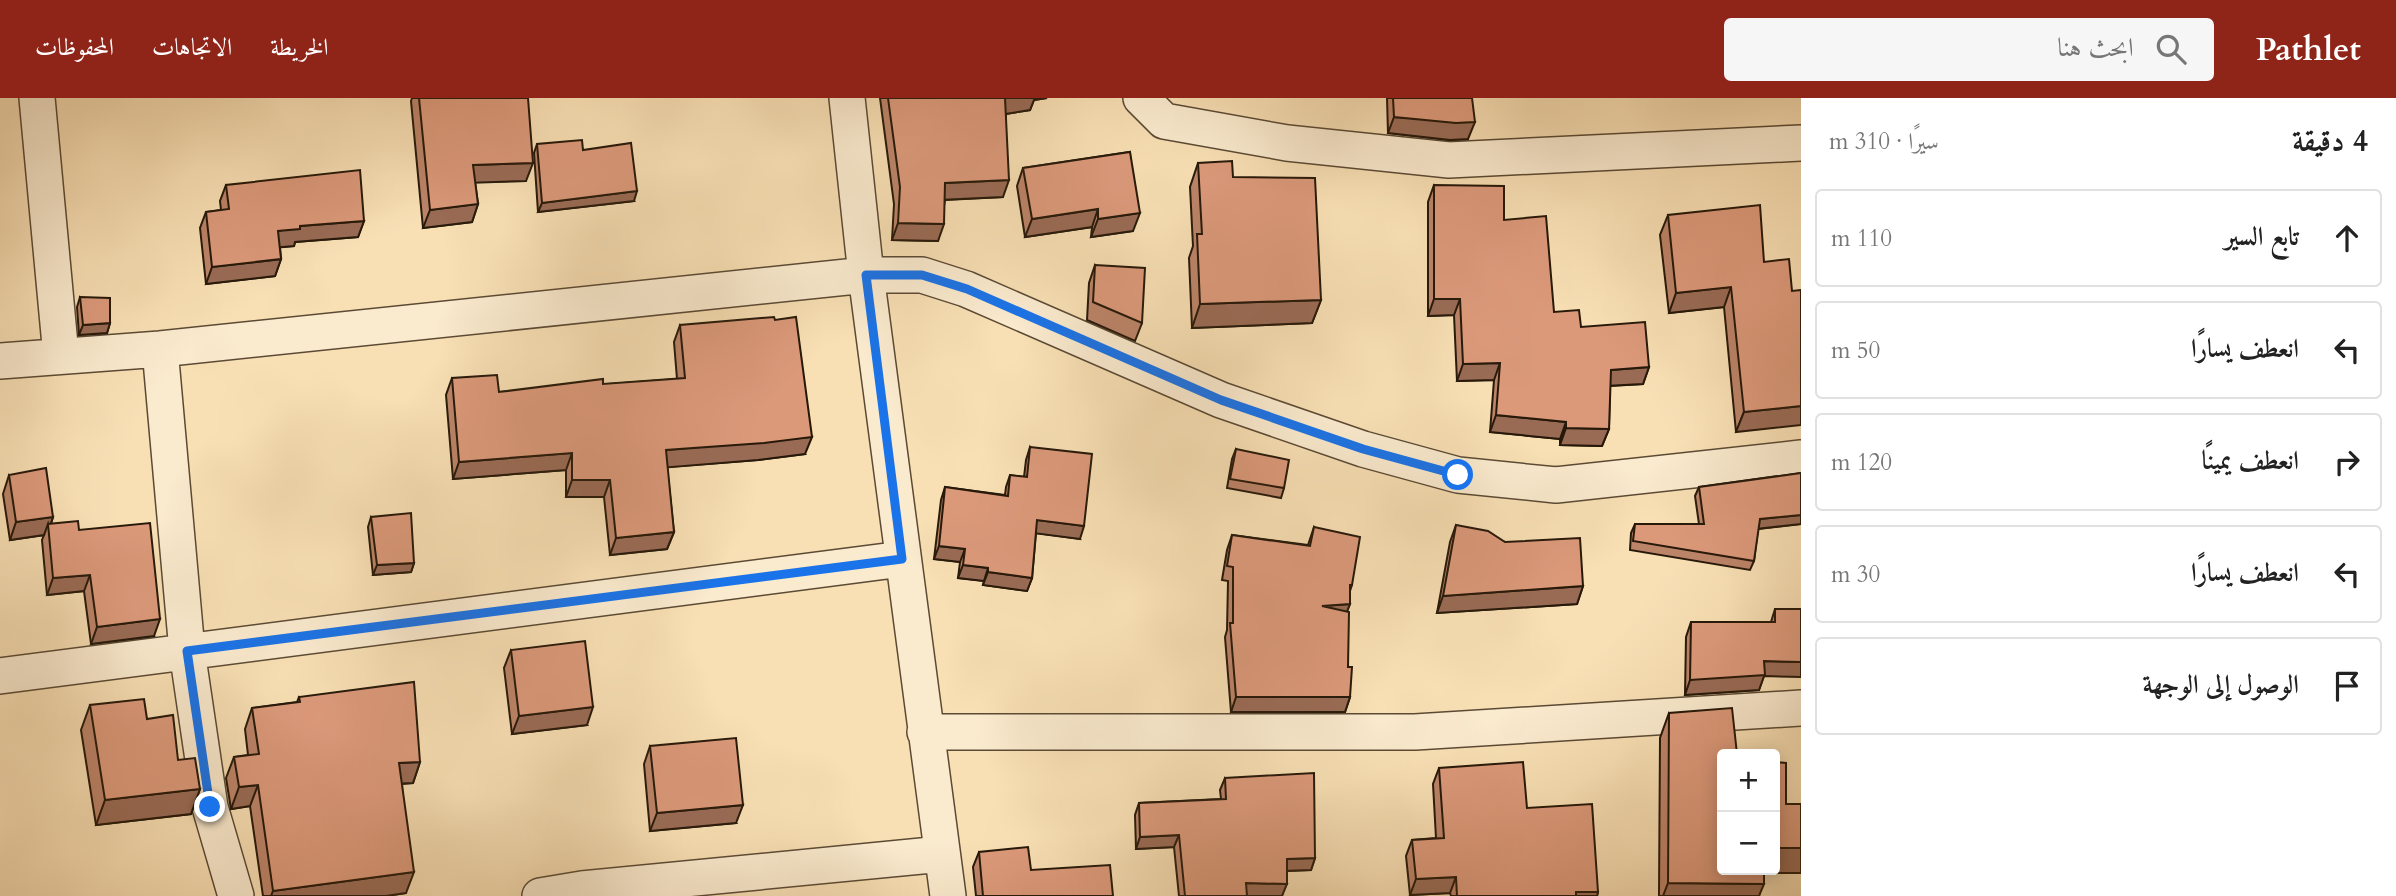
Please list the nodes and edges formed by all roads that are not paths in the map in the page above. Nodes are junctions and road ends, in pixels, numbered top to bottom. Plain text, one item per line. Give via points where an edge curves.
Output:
1 (37, 98) edge
2 (847, 98) edge
3 (1141, 98) edge
4 (1801, 143) edge
5 (866, 275) junction
6 (160, 349) junction
7 (61, 356) junction
8 (0, 361) edge
9 (1801, 458) edge
10 (902, 559) junction
11 (187, 651) junction
12 (0, 676) edge
13 (1801, 708) edge
14 (925, 732) junction
15 (942, 853) junction
16 (582, 893) edge
17 (236, 896) edge
18 (540, 896) edge
19 (948, 896) edge

1 - 7 street
2 - 5 street
3 - 4 street via 1164,121 1287,143 1449,160
5 - 6 street
5 - 9 street via 922,275 967,289 1221,400 1363,449 1458,475 1556,485
5 - 10 street
6 - 7 street
6 - 11 street
7 - 8 street
10 - 11 street
10 - 14 street
11 - 12 street
11 - 17 street via 210,807
13 - 14 street via 1415,733
14 - 15 street
15 - 16 street
15 - 19 street
16 - 18 street

